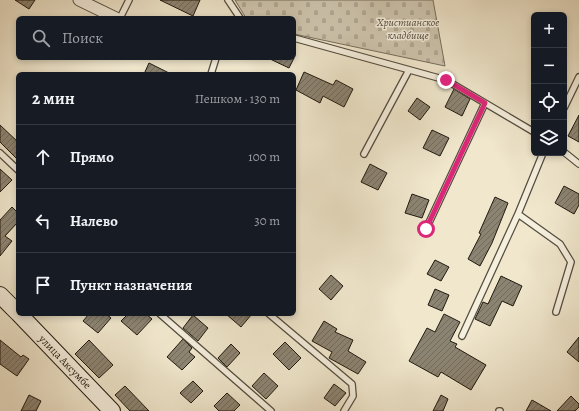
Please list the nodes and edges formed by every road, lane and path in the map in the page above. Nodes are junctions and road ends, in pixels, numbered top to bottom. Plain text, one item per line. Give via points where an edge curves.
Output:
1 (79, 0) edge
2 (129, 0) edge
3 (228, 0) edge
4 (112, 16) edge
5 (121, 16) edge
6 (239, 16) edge
7 (296, 39) edge
8 (215, 60) edge
9 (409, 70) junction
10 (212, 72) edge
11 (579, 77) edge
12 (567, 102) edge
13 (485, 103) junction
14 (531, 130) edge
15 (0, 153) edge
16 (364, 154) dead end
17 (567, 154) edge
18 (542, 156) edge
19 (579, 164) edge
20 (16, 168) edge
21 (518, 214) junction
22 (426, 229) dead end
23 (0, 295) edge
24 (16, 312) edge
25 (556, 312) dead end
26 (20, 316) edge
27 (162, 316) edge
28 (271, 316) edge
29 (462, 336) dead end
30 (112, 411) edge
31 (271, 411) edge
32 (344, 411) edge

1 - 4 street
2 - 5 lane
3 - 6 lane
7 - 9 lane
8 - 10 lane
9 - 13 lane via 446,80
9 - 16 lane
11 - 12 lane
13 - 14 lane
13 - 22 lane
15 - 20 lane
17 - 19 lane
18 - 21 lane
21 - 25 lane via 560,244 571,262
21 - 29 lane
23 - 24 main road, улица Аксумбе
26 - 30 main road, улица Аксумбе
27 - 31 lane
28 - 32 lane via 352,384 353,396

